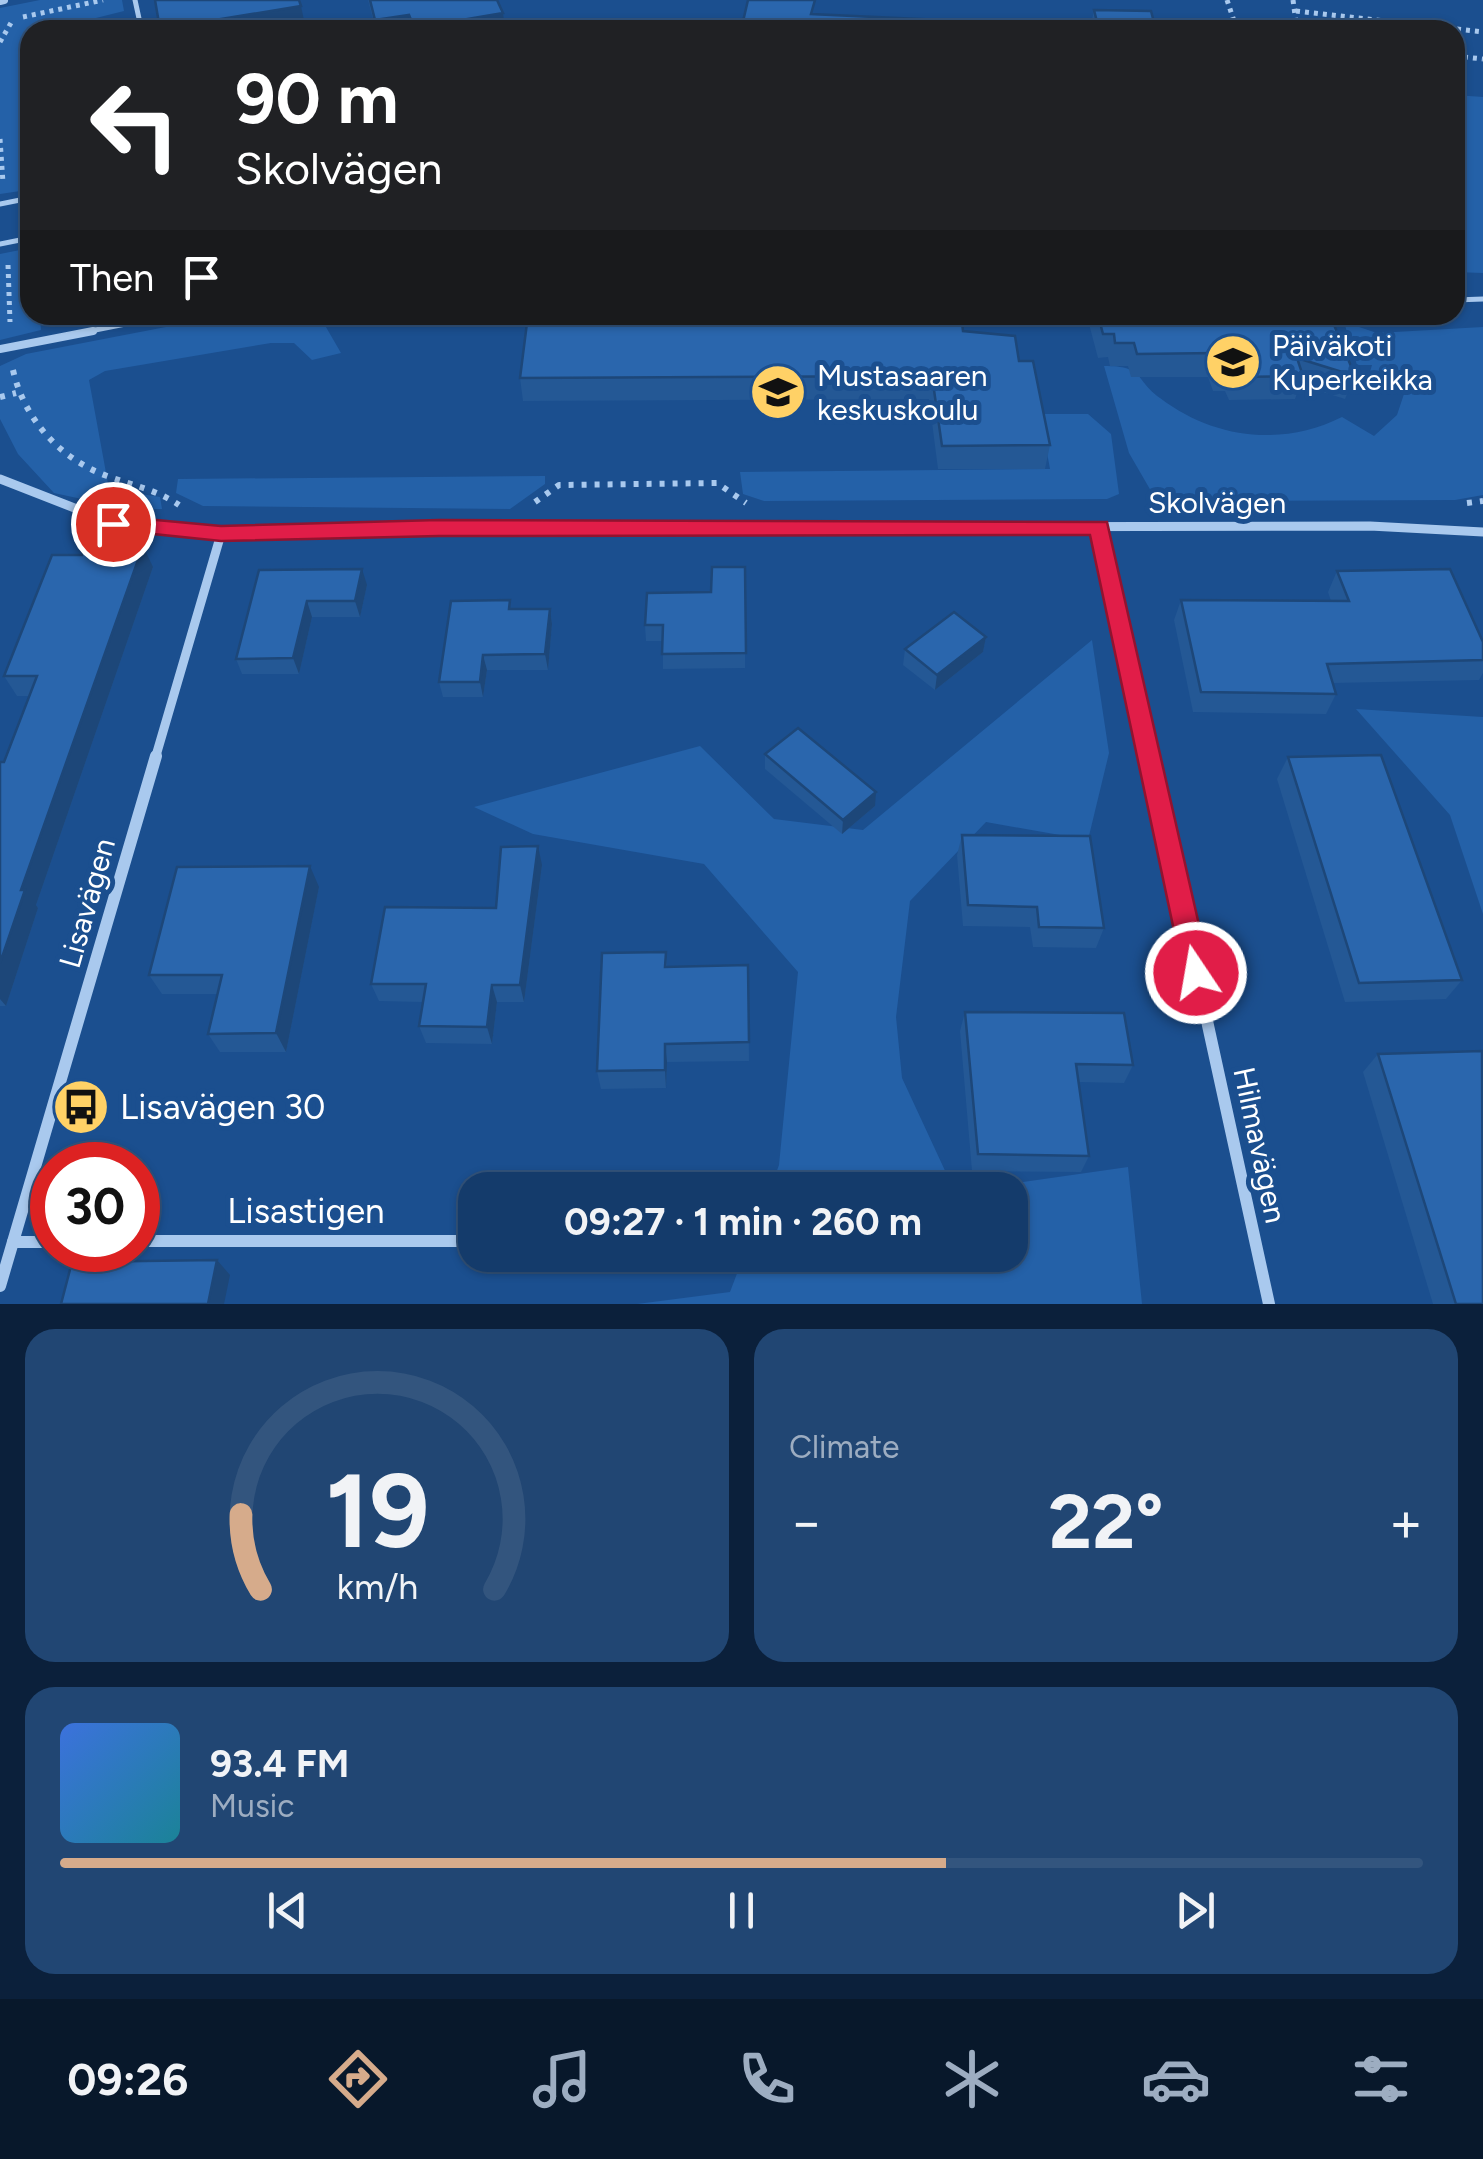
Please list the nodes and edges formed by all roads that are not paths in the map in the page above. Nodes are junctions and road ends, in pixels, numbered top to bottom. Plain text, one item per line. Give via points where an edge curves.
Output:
1 (98, 325) edge
2 (122, 325) edge
3 (98, 330) junction
4 (0, 349) edge
5 (0, 479) edge
6 (1099, 528) junction
7 (1483, 532) edge
8 (221, 534) junction
9 (458, 1241) edge
10 (13, 1242) junction
11 (30, 1242) edge
12 (160, 1242) edge
13 (0, 1286) edge
14 (1269, 1304) edge

1 - 3 lane
2 - 3 lane
3 - 4 lane
5 - 8 street, Skolvägen via 113,524
6 - 7 street, Skolvägen
6 - 8 street, Skolvägen
6 - 14 street, Hilmavägen
8 - 10 street, Lisavägen
9 - 12 street, Lisastigen
10 - 11 street
10 - 13 street, Lisavägen

